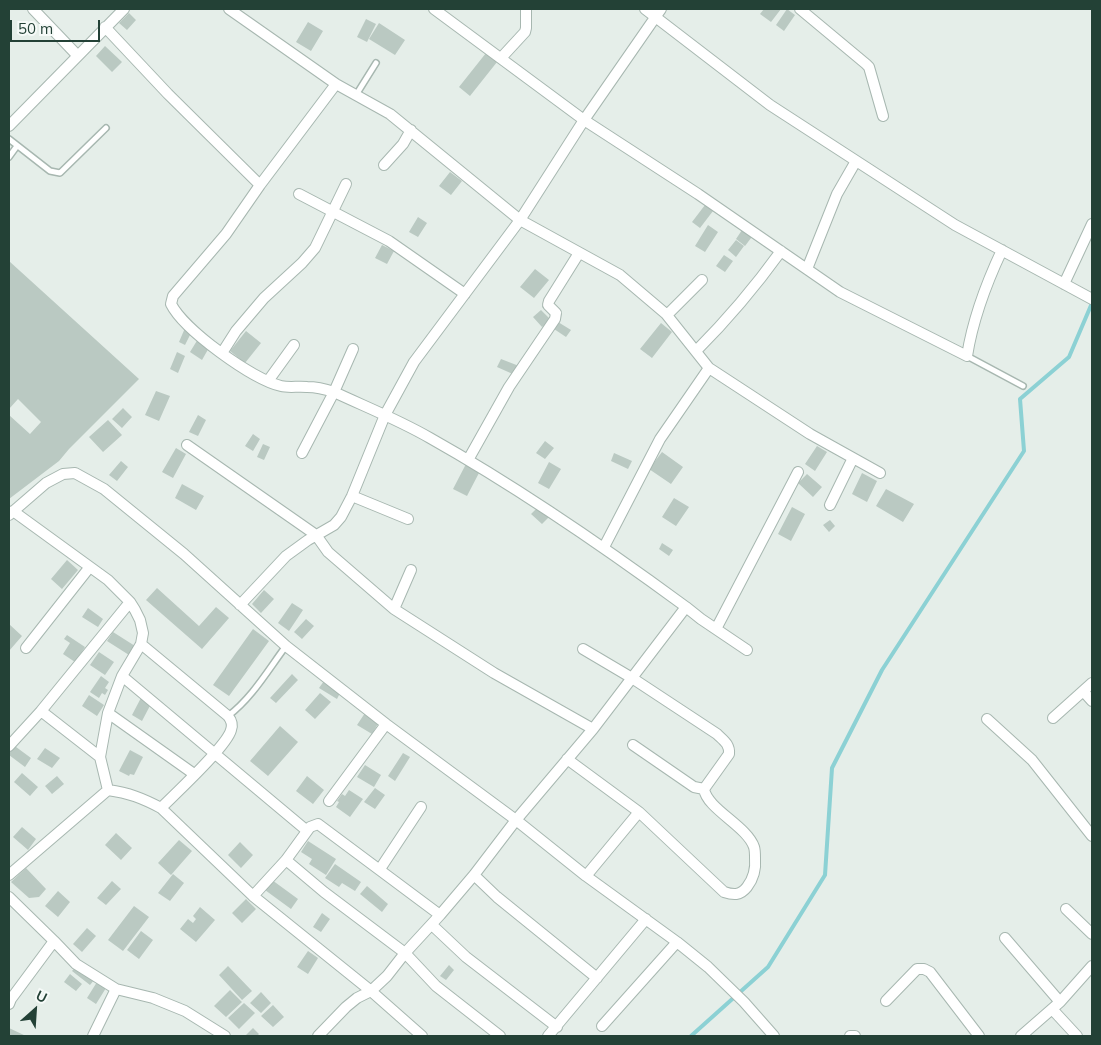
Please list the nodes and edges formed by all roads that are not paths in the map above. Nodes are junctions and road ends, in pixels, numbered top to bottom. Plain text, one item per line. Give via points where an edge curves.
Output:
1 (32, 9) edge
2 (124, 9) edge
3 (229, 9) edge
4 (434, 9) edge
5 (526, 9) edge
6 (645, 9) edge
7 (800, 9) edge
8 (658, 13) edge
9 (105, 27) junction
10 (77, 54) junction
11 (501, 58) junction
12 (376, 63) dead end
13 (336, 84) junction
14 (356, 95) junction
15 (883, 116) dead end
16 (584, 120) junction
17 (9, 126) edge
18 (106, 128) dead end
19 (410, 130) junction
20 (9, 139) edge
21 (17, 146) junction
22 (9, 157) edge
23 (856, 161) junction
24 (384, 165) dead end
25 (346, 184) dead end
26 (260, 185) junction
27 (300, 194) dead end
28 (333, 212) junction
29 (520, 220) junction
30 (1092, 224) edge
31 (1002, 250) junction
32 (781, 251) junction
33 (580, 253) junction
34 (807, 269) junction
35 (702, 280) dead end
36 (1064, 284) junction
37 (465, 294) junction
38 (1092, 299) edge
39 (668, 315) junction
40 (294, 345) dead end
41 (353, 349) dead end
42 (696, 351) junction
43 (222, 353) junction
44 (967, 356) junction
45 (709, 368) junction
46 (268, 381) junction
47 (1024, 386) dead end
48 (334, 392) junction
49 (385, 416) junction
50 (187, 445) dead end
51 (302, 453) dead end
52 (853, 458) junction
53 (468, 460) junction
54 (798, 472) dead end
55 (880, 473) dead end
56 (352, 496) junction
57 (830, 505) dead end
58 (11, 513) edge
59 (408, 519) dead end
60 (316, 535) junction
61 (604, 547) junction
62 (89, 568) junction
63 (411, 570) dead end
64 (130, 602) junction
65 (240, 605) junction
66 (686, 607) junction
67 (394, 609) junction
68 (716, 629) junction
69 (141, 644) junction
70 (286, 646) junction
71 (26, 648) dead end
72 (583, 649) dead end
73 (747, 650) dead end
74 (122, 676) junction
75 (632, 678) junction
76 (1092, 682) edge
77 (1084, 692) junction
78 (1092, 701) edge
79 (41, 711) junction
80 (108, 713) junction
81 (228, 716) junction
82 (1053, 718) dead end
83 (988, 719) dead end
84 (386, 724) junction
85 (593, 729) junction
86 (633, 745) dead end
87 (9, 746) edge
88 (215, 752) junction
89 (100, 757) junction
90 (567, 759) junction
91 (194, 774) junction
92 (704, 789) junction
93 (108, 790) junction
94 (329, 801) dead end
95 (421, 807) dead end
96 (161, 808) junction
97 (639, 812) junction
98 (516, 820) junction
99 (306, 830) junction
100 (1092, 836) edge
101 (286, 860) junction
102 (380, 869) junction
103 (9, 874) edge
104 (474, 875) junction
105 (586, 876) junction
106 (252, 896) junction
107 (9, 897) edge
108 (1066, 909) dead end
109 (440, 915) junction
110 (646, 919) junction
111 (432, 925) junction
112 (1092, 934) edge
113 (1005, 938) dead end
114 (54, 941) junction
115 (677, 942) junction
116 (405, 953) junction
117 (1092, 966) edge
118 (597, 978) junction
119 (116, 990) junction
120 (371, 991) junction
121 (886, 1001) dead end
122 (1060, 1002) junction
123 (9, 1004) edge
124 (1052, 1010) junction
125 (602, 1026) dead end
126 (557, 1027) junction
127 (93, 1036) edge
128 (225, 1036) edge
129 (318, 1036) edge
130 (422, 1036) edge
131 (500, 1036) edge
132 (548, 1036) edge
133 (774, 1036) edge
134 (850, 1036) edge
135 (856, 1036) edge
136 (979, 1036) edge
137 (1021, 1036) edge
138 (1077, 1036) edge

1 - 10 street
2 - 9 street
3 - 13 street
4 - 11 street
5 - 11 street via 525,32
6 - 8 street
7 - 15 street via 869,67
8 - 16 street
8 - 23 street via 770,105
9 - 10 street
9 - 26 street
10 - 17 street
11 - 16 street
12 - 14 lane
13 - 14 street
13 - 26 street
14 - 19 street via 390,114
16 - 29 street
16 - 32 street
18 - 21 lane via 60,173 50,172
19 - 24 street via 403,144
19 - 29 street
20 - 21 lane
21 - 22 lane
23 - 31 street via 955,225
23 - 34 street via 837,194
25 - 28 street
26 - 43 street via 226,234 172,299 171,304 177,313
27 - 28 street
28 - 37 street via 389,241
28 - 43 street via 315,248 264,298
29 - 33 street
29 - 37 street
30 - 36 street
31 - 36 street
31 - 44 street via 970,333
32 - 34 street
32 - 42 street via 720,328
33 - 39 street via 620,275
33 - 53 street via 548,301 556,319 509,387
34 - 44 street via 840,292
35 - 39 street
36 - 38 street
37 - 49 street via 414,362
39 - 42 street
40 - 46 street
41 - 48 street
42 - 45 street
43 - 46 street
44 - 47 lane
45 - 52 street
45 - 61 street via 660,439
46 - 48 street via 283,387 319,388
48 - 49 street
48 - 51 street
49 - 53 street
49 - 56 street
50 - 60 street
52 - 55 street
52 - 57 street
53 - 61 street
54 - 68 street
56 - 59 street
56 - 60 street via 334,525
58 - 62 street
58 - 65 street via 46,483 63,474 75,473 104,489
60 - 65 street via 286,556
60 - 67 street via 328,552
61 - 66 street
62 - 64 street via 108,580
62 - 71 street
63 - 67 street
64 - 69 street via 140,620
64 - 79 street
65 - 70 street
66 - 68 street
66 - 75 street
67 - 85 street via 494,673
68 - 73 street
69 - 74 street
69 - 81 street
70 - 81 lane via 239,708
70 - 84 street
72 - 75 street
74 - 80 street
74 - 88 street
75 - 85 street
75 - 92 street via 728,744 728,754
76 - 77 street
77 - 78 street
77 - 82 street
79 - 87 street
79 - 89 street
80 - 89 street
80 - 91 street
81 - 88 street via 231,733
83 - 100 street via 1032,760
84 - 94 street
84 - 98 street
85 - 90 street
86 - 92 street via 694,787
88 - 91 street
88 - 99 street
89 - 93 street
90 - 97 street
90 - 98 street
91 - 96 street
92 - 97 street via 708,798 754,846 754,875 740,894 724,892
93 - 96 street via 127,793
93 - 103 street
95 - 102 street
96 - 106 street
97 - 105 street
98 - 104 street
98 - 105 street
99 - 101 street
99 - 102 street via 318,824
101 - 106 street
101 - 116 street
102 - 109 street
104 - 109 street
104 - 118 street
105 - 110 street
106 - 120 street
107 - 114 street
108 - 112 street
109 - 111 street
110 - 115 street
110 - 118 street
111 - 116 street
111 - 126 street via 466,957
113 - 122 street
114 - 119 street via 76,964
114 - 123 street
115 - 125 street
115 - 133 street via 708,967
116 - 120 street
116 - 131 street via 436,986
117 - 122 street
118 - 126 street
119 - 127 street
119 - 128 street via 154,998 185,1011
120 - 129 street via 357,998
120 - 130 street
121 - 136 street via 918,969 924,969 930,972
122 - 124 street
124 - 137 street
124 - 138 street
126 - 132 street
134 - 135 street

